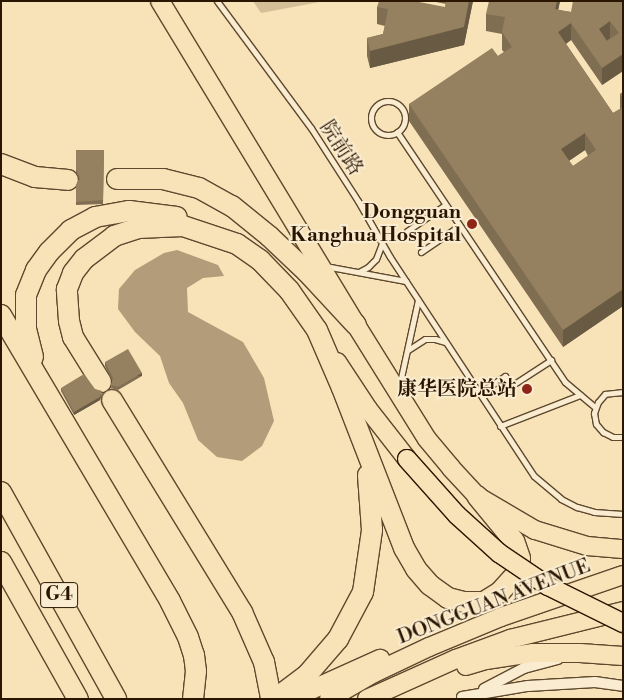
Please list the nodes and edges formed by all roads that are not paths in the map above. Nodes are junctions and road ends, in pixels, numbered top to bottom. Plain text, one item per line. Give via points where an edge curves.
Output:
1 (160, 1) edge
2 (216, 1) edge
3 (397, 132) junction
4 (1, 164) edge
5 (117, 179) dead end
6 (68, 180) dead end
7 (445, 205) junction
8 (460, 226) junction
9 (407, 230) dead end
10 (382, 243) junction
11 (237, 244) junction
12 (421, 252) dead end
13 (320, 265) junction
14 (358, 272) junction
15 (406, 281) junction
16 (418, 300) junction
17 (1, 316) edge
18 (356, 325) junction
19 (316, 330) junction
20 (445, 342) junction
21 (407, 350) junction
22 (551, 360) junction
23 (101, 382) dead end
24 (398, 392) junction
25 (623, 392) edge
26 (479, 393) junction
27 (580, 395) junction
28 (112, 400) dead end
29 (55, 407) junction
30 (595, 407) junction
31 (500, 426) junction
32 (359, 432) junction
33 (623, 436) edge
34 (1, 492) edge
35 (477, 496) junction
36 (623, 514) edge
37 (623, 549) edge
38 (1, 562) edge
39 (623, 575) edge
40 (623, 611) edge
41 (501, 617) junction
42 (623, 623) edge
43 (580, 652) junction
44 (623, 656) edge
45 (623, 686) edge
46 (384, 690) junction
47 (459, 698) edge
48 (78, 699) edge
49 (116, 699) edge
50 (193, 699) edge
51 (271, 699) edge
52 (275, 699) edge
53 (290, 699) edge
54 (328, 699) edge
55 (367, 699) edge

1 - 13 highway
2 - 10 lane, 院前路 via 316,136
3 - 3 lane via 404,120 403,111 392,102 378,104 371,116 375,129 383,134
3 - 7 lane
4 - 6 highway via 35,176
5 - 18 highway via 163,179 199,188 232,206 269,236
7 - 8 lane
7 - 9 lane
8 - 12 lane
8 - 22 lane
10 - 14 lane via 376,259
10 - 15 lane, 院前路
11 - 19 highway via 274,272
11 - 23 highway via 183,226 156,226 114,236 84,259 67,289 66,302 73,337
11 - 29 highway via 196,220 162,213 129,211 95,217 71,230 36,270 26,295 26,328 34,359
13 - 14 lane
13 - 18 highway
14 - 15 lane
15 - 16 lane, 院前路
16 - 20 lane, 院前路
16 - 21 lane
17 - 29 highway
18 - 24 highway
19 - 32 highway
19 - 42 highway, bridge via 368,408 407,459 457,515 499,553 548,586
20 - 21 lane via 425,339
20 - 26 lane, 院前路
21 - 24 lane
22 - 26 lane via 511,386 505,376
22 - 27 lane via 565,382
24 - 35 highway via 427,439
25 - 30 lane via 605,394
26 - 31 lane, 院前路
27 - 30 lane
27 - 31 lane
28 - 51 highway via 242,612 264,662
29 - 50 highway via 170,600 188,637 196,671
30 - 33 lane via 594,418 599,429 608,435
31 - 36 lane, 院前路 via 534,476 561,499 594,512
32 - 35 highway via 404,548 416,569 448,598 464,602 484,602 500,592 516,574 520,558 514,541
32 - 52 highway via 370,488 372,530 363,592 338,639 307,675
34 - 49 highway, G4
35 - 37 highway via 535,530 587,546
38 - 48 highway, G4
39 - 41 highway, DONGGUAN AVENUE
40 - 46 highway, DONGGUAN AVENUE via 510,639
41 - 53 highway via 392,654
41 - 54 highway, DONGGUAN AVENUE via 429,647
43 - 44 highway
43 - 46 highway via 533,653 486,660
43 - 47 street via 524,668 490,687
45 - 47 street via 595,682 528,686
46 - 55 highway, DONGGUAN AVENUE

